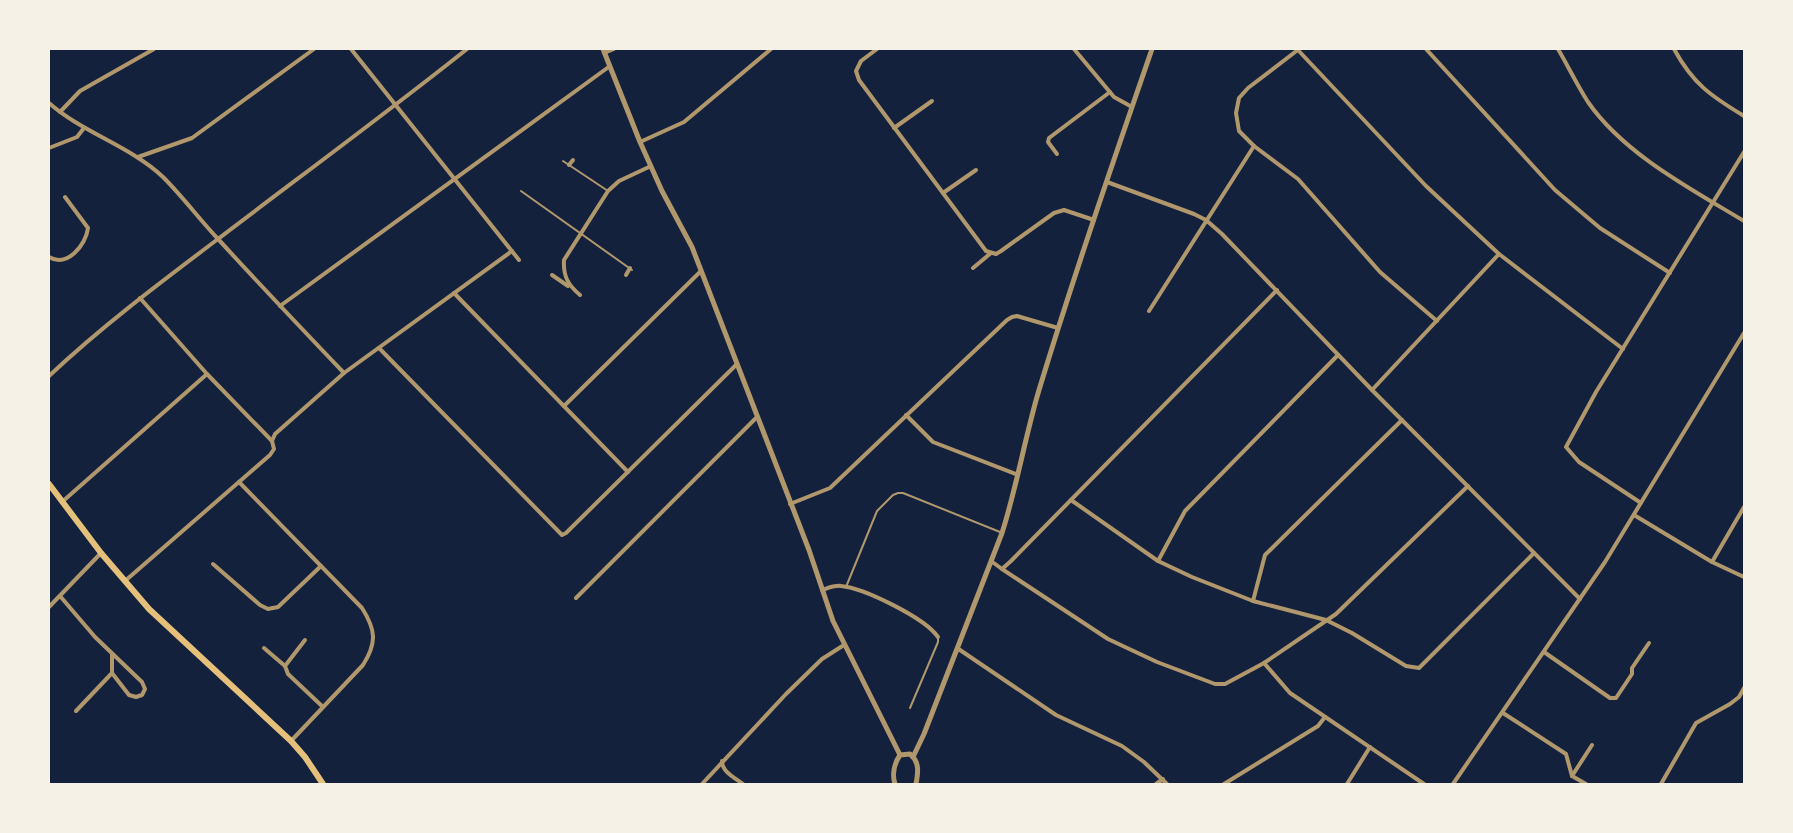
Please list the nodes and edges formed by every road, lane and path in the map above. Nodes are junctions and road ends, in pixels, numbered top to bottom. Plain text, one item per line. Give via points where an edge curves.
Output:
1 (154, 49) edge
2 (314, 49) edge
3 (351, 49) edge
4 (467, 49) edge
5 (614, 49) edge
6 (771, 49) edge
7 (876, 49) edge
8 (1074, 49) edge
9 (1152, 49) edge
10 (1298, 49) edge
11 (1426, 49) edge
12 (1558, 49) edge
13 (1674, 49) edge
14 (148, 51) edge
15 (604, 51) edge
16 (610, 66) junction
17 (1110, 92) junction
18 (932, 101) dead end
19 (49, 103) edge
20 (396, 105) junction
21 (1132, 107) junction
22 (60, 112) junction
23 (1744, 116) edge
24 (84, 128) junction
25 (894, 128) junction
26 (640, 142) junction
27 (1254, 146) junction
28 (49, 148) edge
29 (1744, 152) edge
30 (1057, 154) dead end
31 (138, 157) junction
32 (573, 160) dead end
33 (563, 161) dead end
34 (569, 165) junction
35 (652, 166) junction
36 (976, 170) dead end
37 (454, 179) junction
38 (1107, 182) junction
39 (521, 191) dead end
40 (608, 192) junction
41 (943, 194) junction
42 (65, 198) dead end
43 (1713, 202) junction
44 (1094, 220) junction
45 (1206, 220) junction
46 (1744, 221) edge
47 (580, 233) junction
48 (218, 239) junction
49 (512, 251) junction
50 (991, 253) junction
51 (1499, 254) junction
52 (49, 257) edge
53 (519, 260) dead end
54 (973, 268) dead end
55 (631, 269) joint
56 (701, 271) junction
57 (1670, 273) junction
58 (626, 274) dead end
59 (552, 275) dead end
60 (572, 288) junction
61 (1277, 290) junction
62 (454, 293) junction
63 (580, 295) dead end
64 (140, 298) junction
65 (280, 306) junction
66 (1149, 311) dead end
67 (1437, 321) junction
68 (1058, 328) junction
69 (1744, 333) edge
70 (379, 348) junction
71 (1623, 349) junction
72 (1338, 355) junction
73 (737, 364) junction
74 (208, 374) junction
75 (344, 374) junction
76 (49, 376) edge
77 (1372, 390) junction
78 (564, 406) junction
79 (906, 415) junction
80 (757, 417) junction
81 (1402, 420) junction
82 (272, 441) junction
83 (628, 472) junction
84 (1018, 475) junction
85 (239, 482) junction
86 (1468, 486) junction
87 (50, 490) edge
88 (1071, 500) junction
89 (62, 502) junction
90 (1641, 503) junction
91 (790, 504) junction
92 (1744, 508) edge
93 (1634, 515) junction
94 (1002, 532) junction
95 (101, 553) junction
96 (1534, 553) junction
97 (991, 561) junction
98 (1158, 561) junction
99 (1712, 562) junction
100 (213, 564) dead end
101 (321, 566) junction
102 (1002, 569) junction
103 (220, 570) junction
104 (216, 575) dead end
105 (1744, 577) edge
106 (125, 581) junction
107 (846, 587) junction
108 (822, 590) junction
109 (60, 596) junction
110 (576, 598) dead end
111 (1580, 599) junction
112 (1253, 601) junction
113 (49, 607) edge
114 (1326, 620) junction
115 (938, 637) joint
116 (305, 640) dead end
117 (1650, 643) dead end
118 (844, 644) junction
119 (264, 648) dead end
120 (957, 648) junction
121 (1544, 652) junction
122 (112, 654) junction
123 (1264, 663) junction
124 (285, 666) junction
125 (112, 674) junction
126 (1744, 688) edge
127 (323, 707) junction
128 (910, 708) dead end
129 (76, 711) dead end
130 (1503, 713) junction
131 (1325, 717) junction
132 (291, 741) junction
133 (1592, 745) dead end
134 (1370, 747) junction
135 (900, 755) junction
136 (913, 756) junction
137 (722, 762) junction
138 (1572, 776) junction
139 (1163, 779) junction
140 (323, 784) edge
141 (702, 784) edge
142 (743, 784) edge
143 (895, 784) edge
144 (916, 784) edge
145 (1156, 784) edge
146 (1167, 784) edge
147 (1224, 784) edge
148 (1347, 784) edge
149 (1424, 784) edge
150 (1453, 784) edge
151 (1586, 784) edge
152 (1661, 784) edge

1 - 14 street
2 - 31 street via 192,138
3 - 20 street
4 - 20 street
5 - 15 street
6 - 26 street via 684,122
7 - 25 street via 861,61 856,71
8 - 17 street
9 - 21 street
10 - 27 street via 1239,98 1236,113 1239,131
10 - 51 street via 1426,186
11 - 57 street via 1555,190 1600,228
12 - 43 street via 1588,102 1608,125 1662,170
13 - 23 street via 1700,86
14 - 22 street via 80,91
15 - 16 street
16 - 26 street
16 - 37 street
17 - 21 street
17 - 30 street via 1049,138 1048,142
18 - 25 street
19 - 22 street
20 - 37 street
20 - 48 street
21 - 38 street
22 - 24 street
24 - 28 street via 77,136
24 - 31 street
25 - 41 street
26 - 35 street
27 - 45 street
27 - 67 street via 1298,179 1380,272
29 - 43 street
31 - 48 street via 163,177
32 - 34 street
33 - 34 lane
34 - 40 lane
35 - 40 street via 619,181
35 - 56 street
36 - 41 street
37 - 49 street
37 - 65 street
38 - 44 street
38 - 45 street
39 - 47 lane
40 - 47 street
41 - 50 street via 982,247
42 - 52 street via 88,228 87,236 71,257 63,260
43 - 46 street
43 - 57 street
44 - 50 street via 1064,210 1054,212 1006,248 996,254
44 - 68 street
45 - 61 street
45 - 66 street
47 - 55 lane
47 - 60 street via 564,260 565,276
48 - 64 street
48 - 65 street
49 - 53 street
49 - 62 street
50 - 54 street
51 - 67 street
51 - 71 street
55 - 58 street
56 - 73 street
56 - 78 street
57 - 71 street
59 - 60 street
60 - 63 street
61 - 72 street
61 - 88 street
62 - 70 street
62 - 78 street
64 - 74 street
64 - 76 street
65 - 75 street
67 - 77 street
68 - 79 street via 1012,316
68 - 84 street
69 - 90 street
70 - 75 street
70 - 83 street via 562,535
71 - 90 street via 1566,447 1579,462
72 - 77 street
72 - 98 street via 1185,511
73 - 80 street
73 - 83 street
74 - 82 street
74 - 89 street
75 - 82 street via 275,434
77 - 81 street
78 - 83 street
79 - 84 street via 933,442
79 - 91 street via 830,488
80 - 91 street
80 - 110 street
81 - 86 street
81 - 112 street via 1265,555
82 - 85 street via 274,449 270,455
84 - 94 street
85 - 101 street
85 - 106 street
86 - 96 street
86 - 114 street
87 - 89 main road
88 - 98 street
88 - 102 street
89 - 95 main road
90 - 93 street
91 - 108 street
92 - 99 street
93 - 99 street
93 - 111 street
94 - 97 street
94 - 107 lane via 898,493 877,511
95 - 106 main road
95 - 109 street
96 - 111 street
96 - 114 street via 1419,668 1406,666
97 - 102 street
97 - 120 street
98 - 112 street
99 - 105 street
100 - 103 street
101 - 103 street via 278,606 268,609
101 - 127 street via 362,608 371,622 373,637 371,652 363,664
102 - 123 street via 1108,639 1215,684 1225,684
103 - 104 street
106 - 132 main road via 180,639
107 - 108 street
107 - 115 street via 910,614
108 - 118 street
109 - 113 street
109 - 122 street
111 - 121 street
112 - 114 street
114 - 123 street
115 - 128 lane
116 - 124 street
117 - 121 street via 1616,698 1610,698
118 - 135 street
118 - 137 street via 822,659
119 - 124 street
120 - 136 street
120 - 139 street via 1071,724 1122,746
121 - 130 street
122 - 125 street
122 - 125 street via 142,682 145,689 142,695 129,695
123 - 131 street via 1290,693
124 - 127 street via 288,674
125 - 129 street
126 - 152 street via 1730,704 1696,723
127 - 132 street
130 - 138 street via 1566,754
130 - 150 street
131 - 134 street
131 - 147 street via 1318,726
132 - 140 main road
133 - 138 street
134 - 148 street
134 - 149 street
135 - 136 street
135 - 143 street via 895,766
136 - 144 street via 918,766
137 - 141 street
137 - 142 street via 724,770
138 - 151 street
139 - 145 street
139 - 146 street

